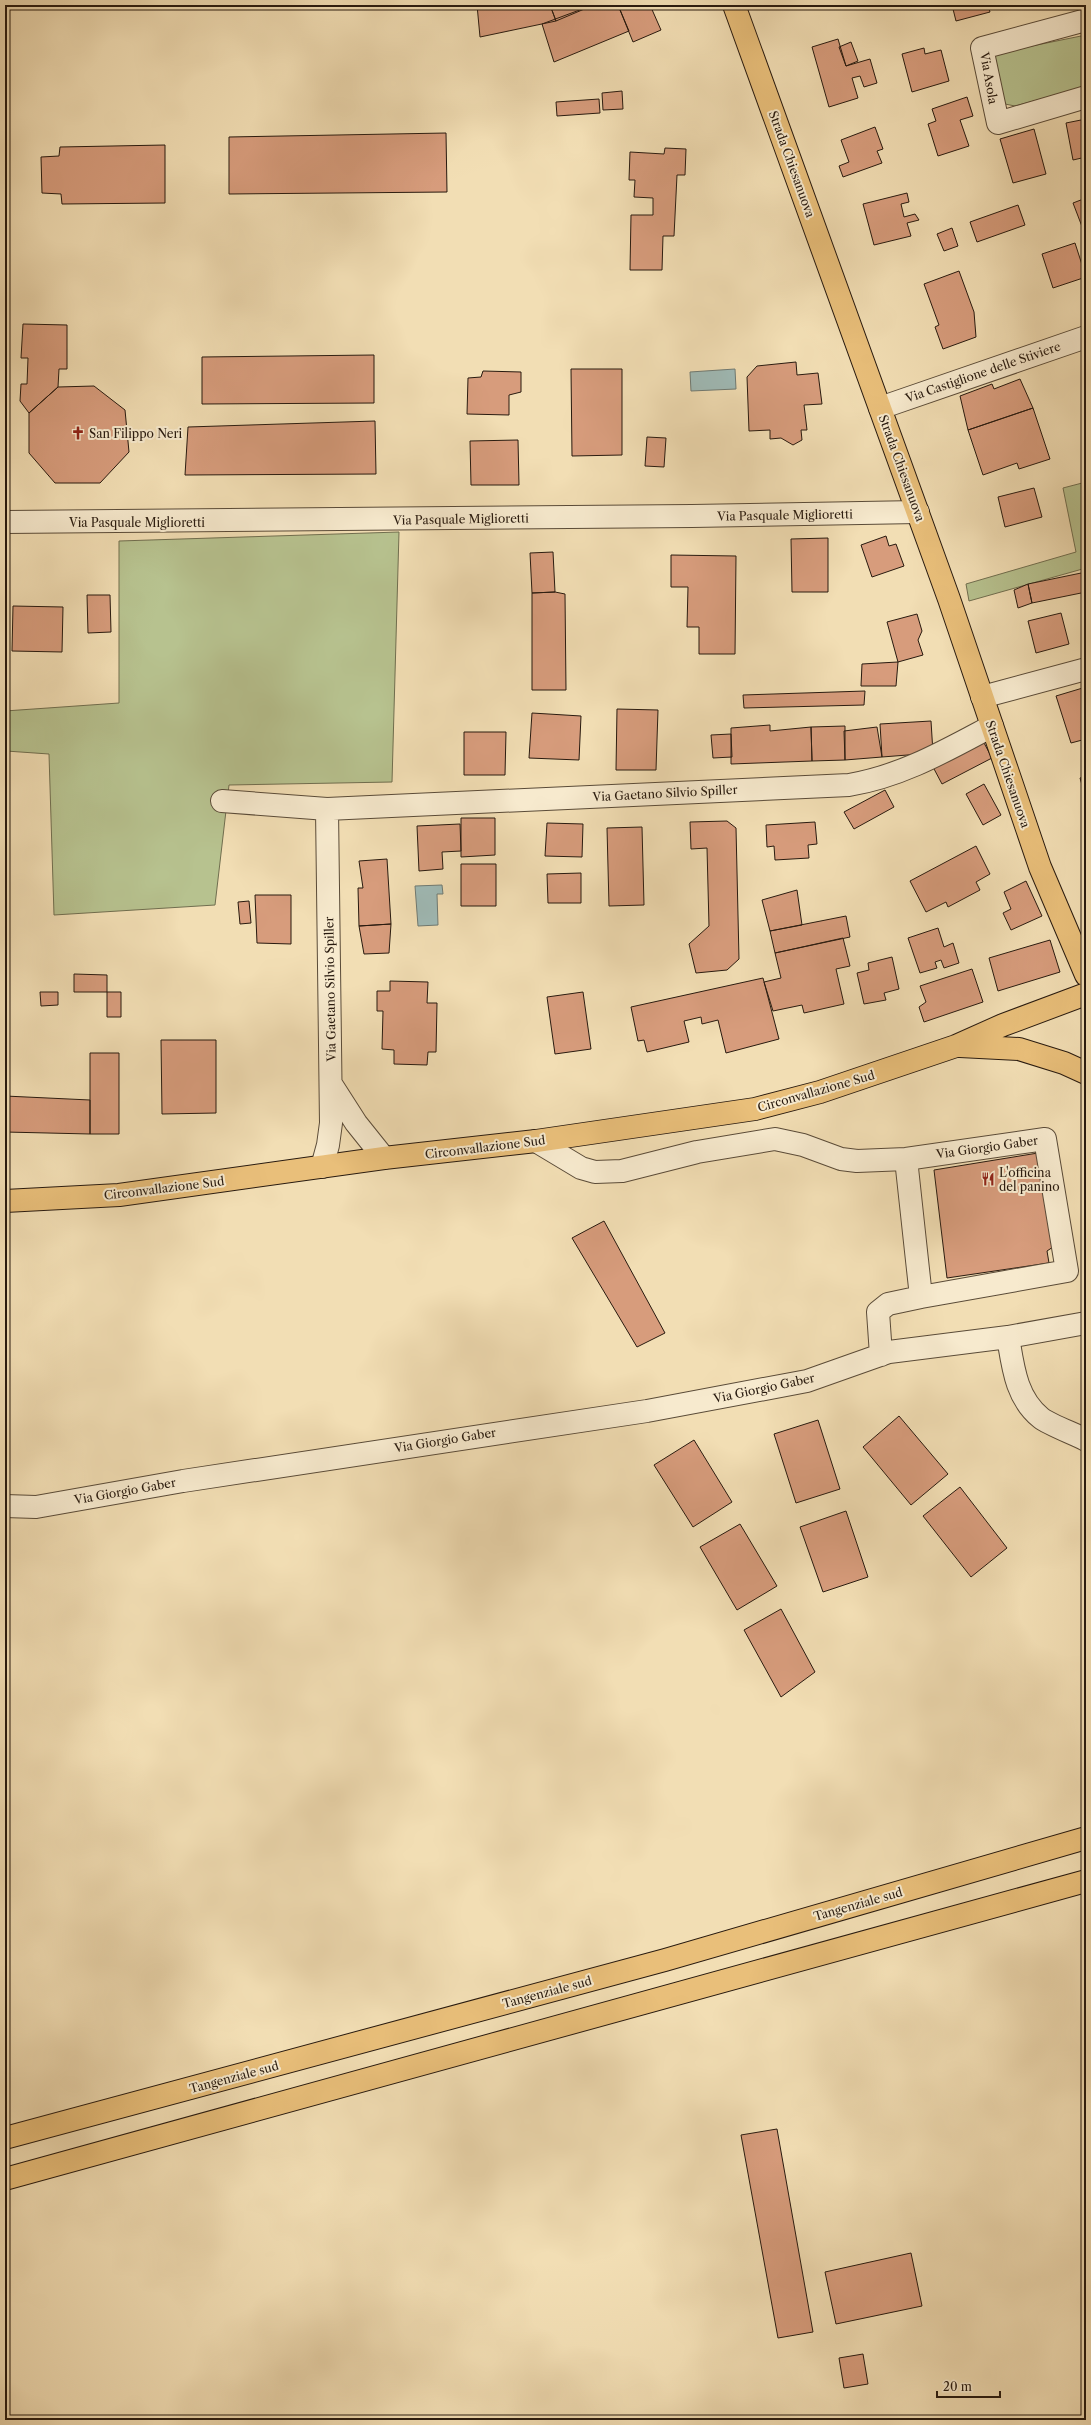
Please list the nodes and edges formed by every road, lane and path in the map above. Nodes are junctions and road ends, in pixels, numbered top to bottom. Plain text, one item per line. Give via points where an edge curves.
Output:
1 (734, 5) edge
2 (1086, 20) edge
3 (1086, 97) edge
4 (1086, 337) edge
5 (880, 408) junction
6 (918, 512) junction
7 (5, 522) edge
8 (1086, 669) edge
9 (982, 697) junction
10 (992, 726) junction
11 (222, 801) dead end
12 (327, 809) junction
13 (1069, 931) junction
14 (1086, 948) edge
15 (1086, 975) edge
16 (1086, 994) edge
17 (956, 1046) junction
18 (1086, 1073) edge
19 (331, 1084) junction
20 (536, 1141) junction
21 (384, 1158) junction
22 (896, 1159) junction
23 (322, 1168) junction
24 (5, 1201) edge
25 (921, 1297) junction
26 (1086, 1323) edge
27 (1008, 1337) junction
28 (881, 1355) junction
29 (1086, 1440) edge
30 (5, 1506) edge
31 (1086, 1838) edge
32 (1086, 1881) edge
33 (213, 2082) junction
34 (5, 2126) edge
35 (5, 2138) edge
36 (5, 2179) edge

1 - 5 main road, Strada Chiesanuova
2 - 3 street, Via Asola via 982,48 998,122
4 - 5 street, Via Castiglione delle Stiviere
5 - 6 main road, Strada Chiesanuova
6 - 7 street, Via Pasquale Miglioretti
6 - 9 main road, Strada Chiesanuova
8 - 9 street
9 - 10 main road, Strada Chiesanuova
10 - 12 street, Via Gaetano Silvio Spiller via 922,763 883,778 849,785
10 - 13 main road, Strada Chiesanuova via 1052,899
11 - 12 street, Via Gaetano Silvio Spiller
12 - 19 street, Via Gaetano Silvio Spiller
13 - 14 main road
13 - 15 main road
16 - 17 main road, Circonvallazione Sud via 1003,1025
17 - 18 main road, Circonvallazione Sud via 1019,1049
17 - 20 main road, Circonvallazione Sud via 820,1092 755,1109
19 - 21 street via 356,1123
19 - 23 street, Via Gaetano Silvio Spiller via 331,1123
20 - 21 main road, Circonvallazione Sud
20 - 22 street via 581,1168 595,1172 622,1171 697,1152 775,1139 803,1145 841,1159
21 - 23 main road, Circonvallazione Sud
22 - 25 street
22 - 25 street, Via Giorgio Gaber via 1045,1139 1067,1271
23 - 24 main road, Circonvallazione Sud via 118,1195
25 - 28 street, Via Giorgio Gaber via 888,1304 878,1312
26 - 27 street, Via Giorgio Gaber
27 - 28 street, Via Giorgio Gaber
27 - 29 street via 1015,1377 1025,1401 1042,1419
28 - 30 street, Via Giorgio Gaber via 807,1381 647,1411 183,1481 36,1507
31 - 33 main road, Tangenziale sud via 665,1960
32 - 36 main road
33 - 34 main road via 175,2077
33 - 35 main road, Tangenziale sud

